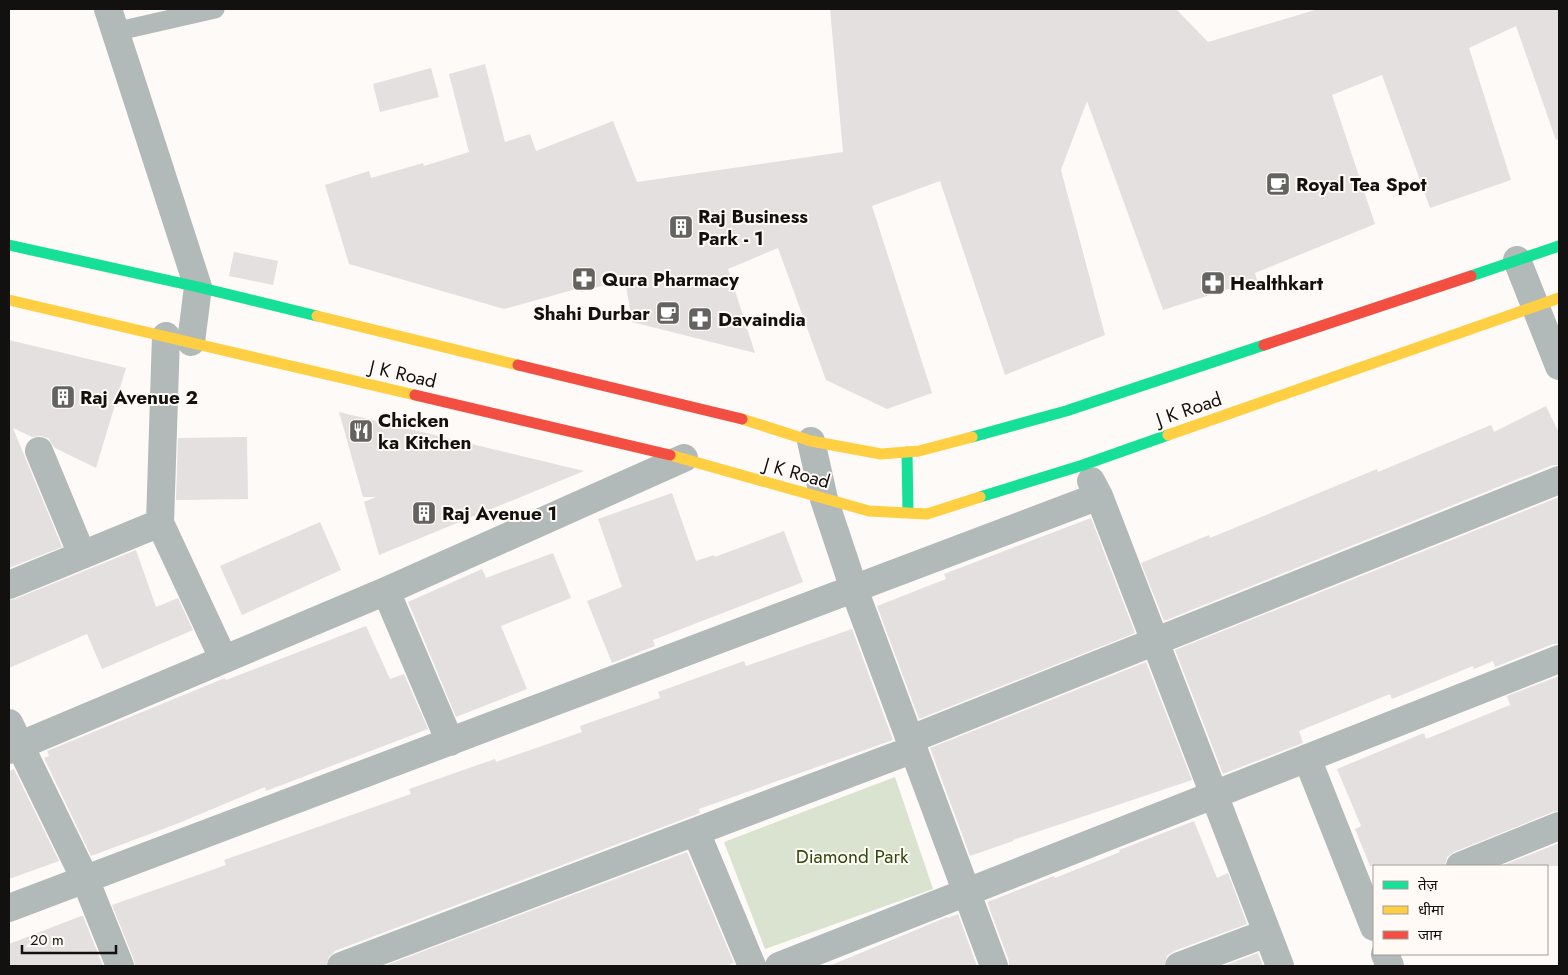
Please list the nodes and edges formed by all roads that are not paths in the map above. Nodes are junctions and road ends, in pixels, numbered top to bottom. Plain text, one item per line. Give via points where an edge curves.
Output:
1 (215, 9) edge
2 (111, 21) edge
3 (9, 245) edge
4 (1559, 246) edge
5 (1517, 260) junction
6 (198, 287) junction
7 (9, 300) edge
8 (1547, 302) edge
9 (178, 339) junction
10 (1559, 366) edge
11 (811, 441) junction
12 (39, 450) dead end
13 (907, 452) junction
14 (684, 458) junction
15 (1082, 464) junction
16 (1559, 480) edge
17 (1099, 496) junction
18 (824, 499) junction
19 (908, 512) junction
20 (160, 524) junction
21 (82, 555) junction
22 (9, 585) edge
23 (854, 589) junction
24 (386, 591) junction
25 (1154, 642) junction
26 (223, 658) junction
27 (1559, 659) edge
28 (12, 740) edge
29 (450, 742) junction
30 (912, 744) junction
31 (1307, 758) junction
32 (1214, 795) junction
33 (1559, 826) edge
34 (696, 832) junction
35 (1462, 865) edge
36 (85, 879) junction
37 (966, 892) junction
38 (9, 908) edge
39 (1371, 910) edge
40 (1267, 933) junction
41 (820, 959) edge
42 (118, 966) edge
43 (341, 966) edge
44 (752, 966) edge
45 (779, 966) edge
46 (994, 966) edge
47 (1179, 966) edge
48 (1280, 966) edge

1 - 2 lane
2 - 6 street
3 - 6 main road, J K Road
4 - 5 main road, J K Road
5 - 8 street
5 - 13 main road, J K Road via 1066,411
6 - 9 street
6 - 11 main road, J K Road via 751,421
7 - 9 main road, J K Road
8 - 10 street
8 - 15 main road, J K Road
9 - 14 main road, J K Road
9 - 20 street
11 - 13 main road, J K Road via 881,454
11 - 18 street
12 - 21 street
13 - 19 main road
14 - 18 main road, J K Road
14 - 24 street
15 - 17 street
15 - 19 main road, J K Road via 927,514
16 - 25 street
17 - 23 street
17 - 25 street
18 - 19 main road, J K Road via 869,510
18 - 23 street
20 - 21 street
20 - 26 street
21 - 22 street
23 - 29 street
23 - 30 street
24 - 26 street
24 - 29 street
25 - 30 street
25 - 32 street
26 - 28 street
27 - 31 street
28 - 36 street
29 - 36 street
30 - 34 street
30 - 37 street
31 - 32 street
31 - 39 street
32 - 37 street
32 - 40 street
33 - 35 street
34 - 43 street
34 - 44 street
36 - 38 street
36 - 42 street
37 - 41 street
37 - 46 street
40 - 47 street
40 - 48 street
41 - 45 street

